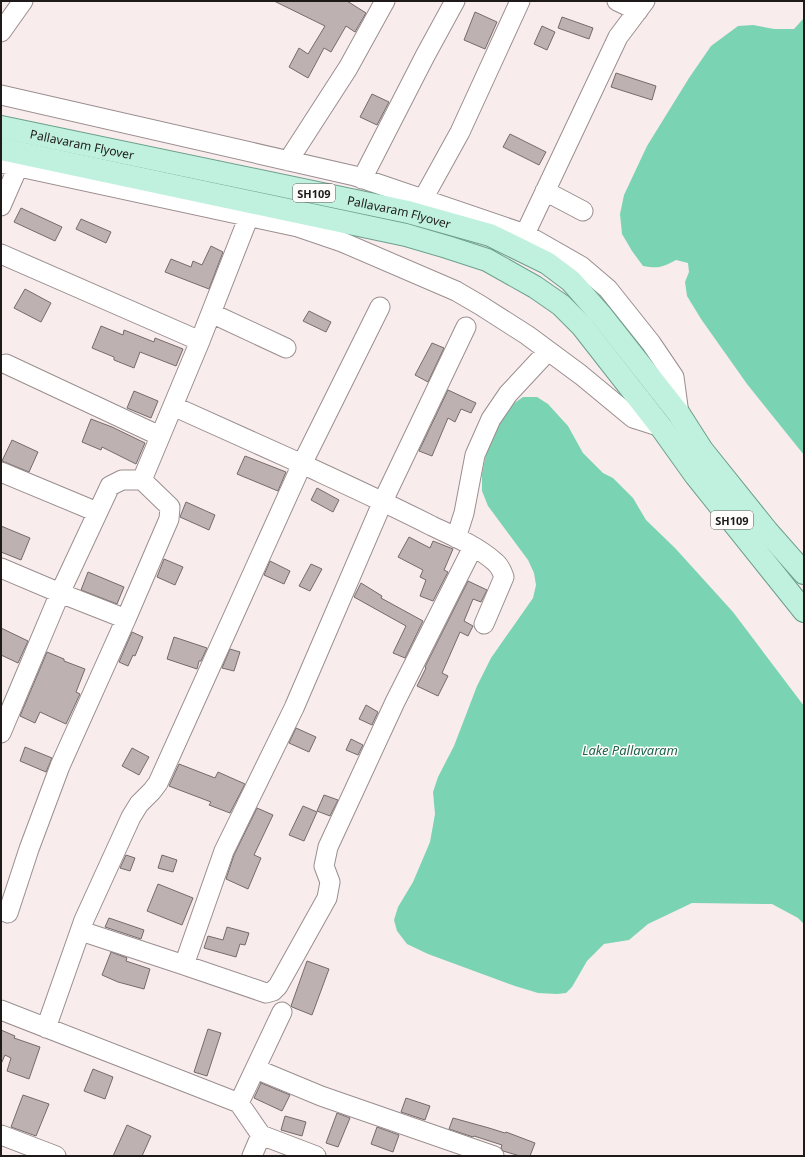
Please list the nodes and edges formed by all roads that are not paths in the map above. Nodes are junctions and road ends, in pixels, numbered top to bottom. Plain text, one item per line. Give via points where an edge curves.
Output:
1 (23, 1) edge
2 (385, 1) edge
3 (455, 1) edge
4 (520, 1) edge
5 (618, 1) edge
6 (642, 6) edge
7 (1, 32) edge
8 (1, 95) edge
9 (1, 127) edge
10 (1, 149) edge
11 (288, 161) junction
12 (9, 165) edge
13 (362, 179) junction
14 (545, 191) junction
15 (423, 200) junction
16 (1, 206) edge
17 (583, 211) dead end
18 (249, 216) junction
19 (525, 234) junction
20 (1, 254) edge
21 (380, 307) dead end
22 (211, 313) junction
23 (466, 327) dead end
24 (200, 341) junction
25 (286, 348) dead end
26 (548, 351) junction
27 (6, 364) dead end
28 (173, 406) junction
29 (679, 414) junction
30 (661, 427) junction
31 (160, 436) junction
32 (302, 464) junction
33 (1, 472) edge
34 (142, 480) junction
35 (383, 501) junction
36 (97, 512) junction
37 (456, 538) junction
38 (473, 547) junction
39 (1, 568) edge
40 (804, 573) edge
41 (60, 593) junction
42 (804, 611) edge
43 (126, 619) junction
44 (484, 624) dead end
45 (1, 733) edge
46 (8, 913) dead end
47 (81, 931) junction
48 (184, 965) junction
49 (1, 1010) edge
50 (282, 1012) dead end
51 (46, 1028) junction
52 (256, 1069) junction
53 (239, 1103) junction
54 (261, 1135) junction
55 (8, 1144) edge
56 (56, 1156) edge
57 (252, 1156) edge
58 (316, 1156) edge
59 (494, 1156) edge

1 - 7 street
2 - 11 street via 348,68
3 - 13 street
4 - 15 street via 460,132
5 - 6 street
6 - 14 street via 618,37
8 - 11 street
9 - 29 main road, Pallavaram Flyover / SH109 via 408,212 490,235 547,263 571,281
10 - 30 main road, Pallavaram Flyover / SH109 via 406,235 487,260 561,305 582,326
11 - 13 street
12 - 16 street
12 - 18 street
13 - 15 street
14 - 17 street
14 - 19 street
15 - 19 street
18 - 22 street
18 - 26 street via 298,227 342,242 456,291
19 - 29 street via 581,266 608,289 674,377
20 - 24 street
21 - 32 street
22 - 24 street
22 - 25 street
23 - 35 street
24 - 28 street
26 - 30 street via 633,418
26 - 37 street via 508,394 491,419 475,455 464,513
27 - 31 street
28 - 31 street
28 - 32 street
29 - 40 main road, SH109 via 702,450
30 - 42 main road, SH109 via 696,476
31 - 34 street
32 - 35 street
32 - 47 street via 158,783 131,817
33 - 36 street
34 - 36 street via 122,480 110,486
34 - 43 street via 170,507 169,519
35 - 37 street
35 - 48 street via 294,708 224,851
36 - 41 street
37 - 38 street
38 - 44 street via 495,562 502,569 504,577
38 - 48 street via 395,702 328,847 324,866 330,882 327,898 278,986 266,993
39 - 41 street
41 - 43 street
41 - 45 street
43 - 46 street via 60,766
47 - 48 street
47 - 51 street
49 - 51 street
50 - 52 street
51 - 53 street
52 - 53 street
52 - 59 street via 321,1096
53 - 54 street
54 - 57 street
54 - 58 street
55 - 56 street

